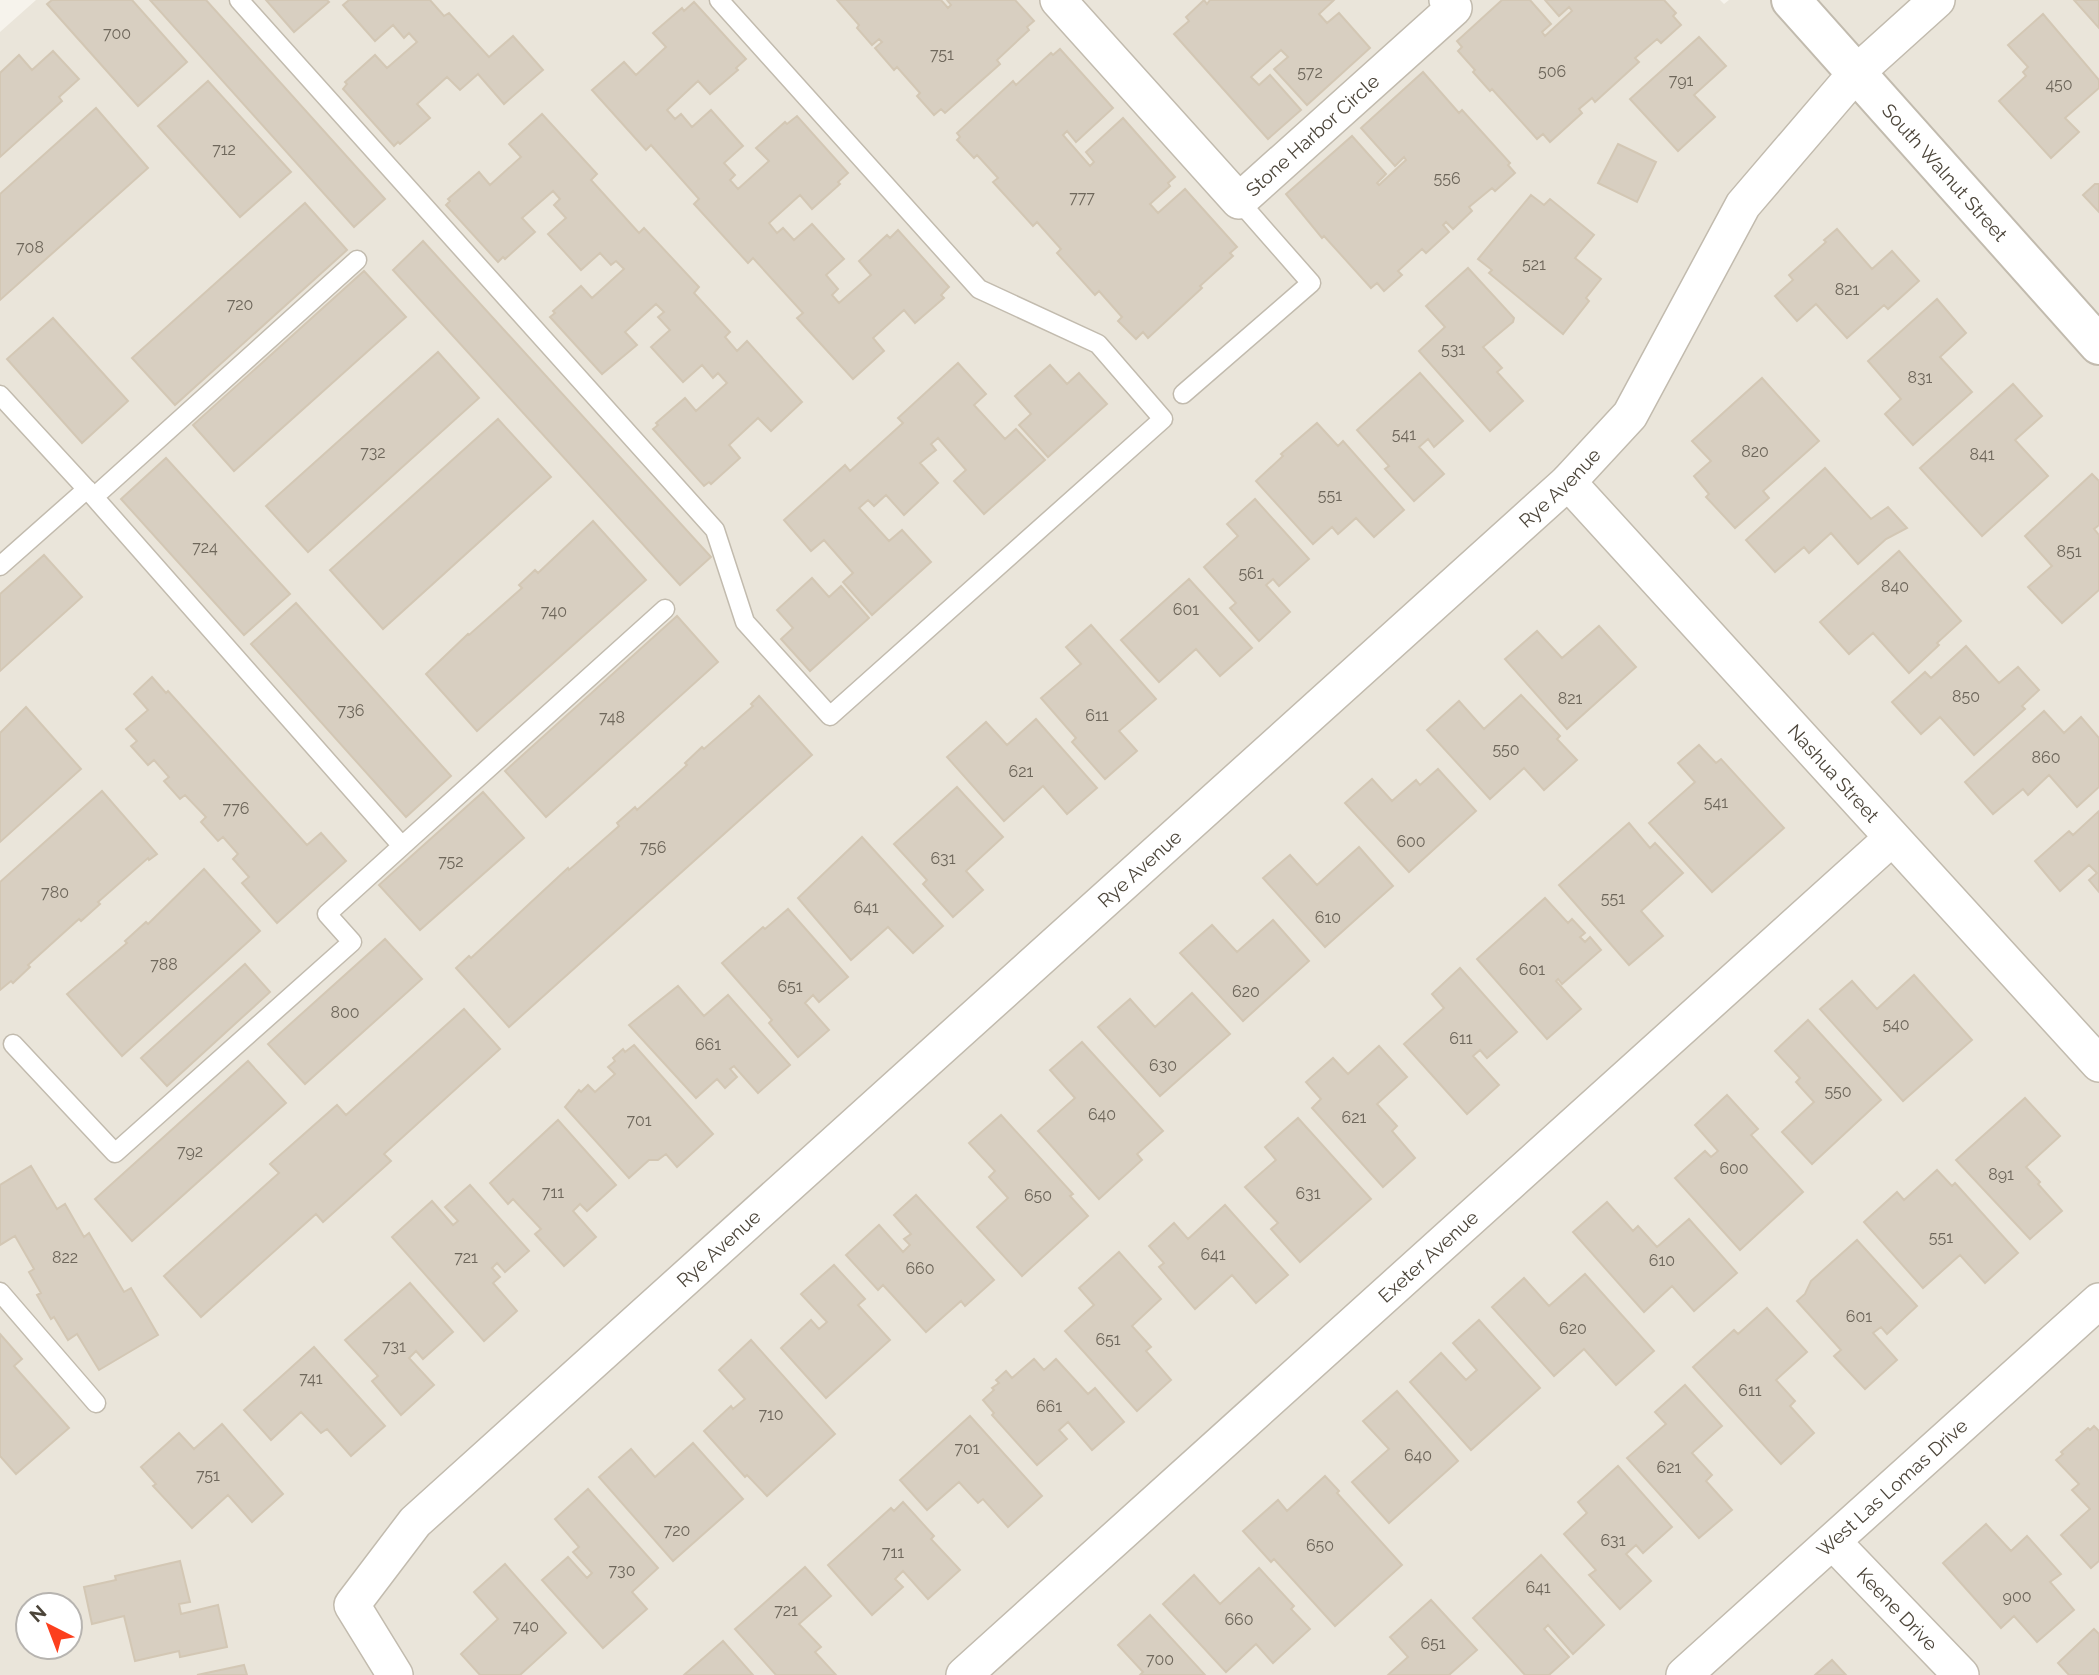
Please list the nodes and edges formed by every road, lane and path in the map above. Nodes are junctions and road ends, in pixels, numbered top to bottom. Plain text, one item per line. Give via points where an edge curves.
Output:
1 (239, 0) edge
2 (719, 0) edge
3 (1058, 0) edge
4 (1791, 0) edge
5 (1937, 0) edge
6 (1455, 3) edge
7 (1856, 73) junction
8 (1239, 201) junction
9 (357, 260) dead end
10 (2099, 345) edge
11 (1183, 394) dead end
12 (0, 395) edge
13 (1568, 482) junction
14 (91, 493) junction
15 (0, 566) edge
16 (665, 608) dead end
17 (1892, 838) junction
18 (402, 846) junction
19 (13, 1044) dead end
20 (2099, 1064) edge
21 (0, 1292) edge
22 (2099, 1301) edge
23 (96, 1403) dead end
24 (1833, 1542) junction
25 (395, 1675) edge
26 (964, 1675) edge
27 (1684, 1675) edge
28 (1961, 1675) edge

1 - 2 lane via 715,530 745,622 830,716 1163,419 1098,344 979,289
3 - 8 street, Stone Harbor Circle
4 - 7 street, South Walnut Street
5 - 7 street, Rye Avenue
6 - 8 street, Stone Harbor Circle
7 - 10 street, South Walnut Street
7 - 13 street, Rye Avenue via 1743,205 1630,415
8 - 11 lane via 1311,283
9 - 14 lane
12 - 14 lane
13 - 17 street, Nashua Street
13 - 25 street, Rye Avenue via 415,1522 352,1605
14 - 15 lane
14 - 18 lane
16 - 18 lane
17 - 20 street, Nashua Street
17 - 26 street, Exeter Avenue
18 - 19 lane via 327,914 352,942 115,1153
21 - 23 lane
22 - 24 street, West Las Lomas Drive
24 - 27 street, West Las Lomas Drive
24 - 28 street, Keene Drive

